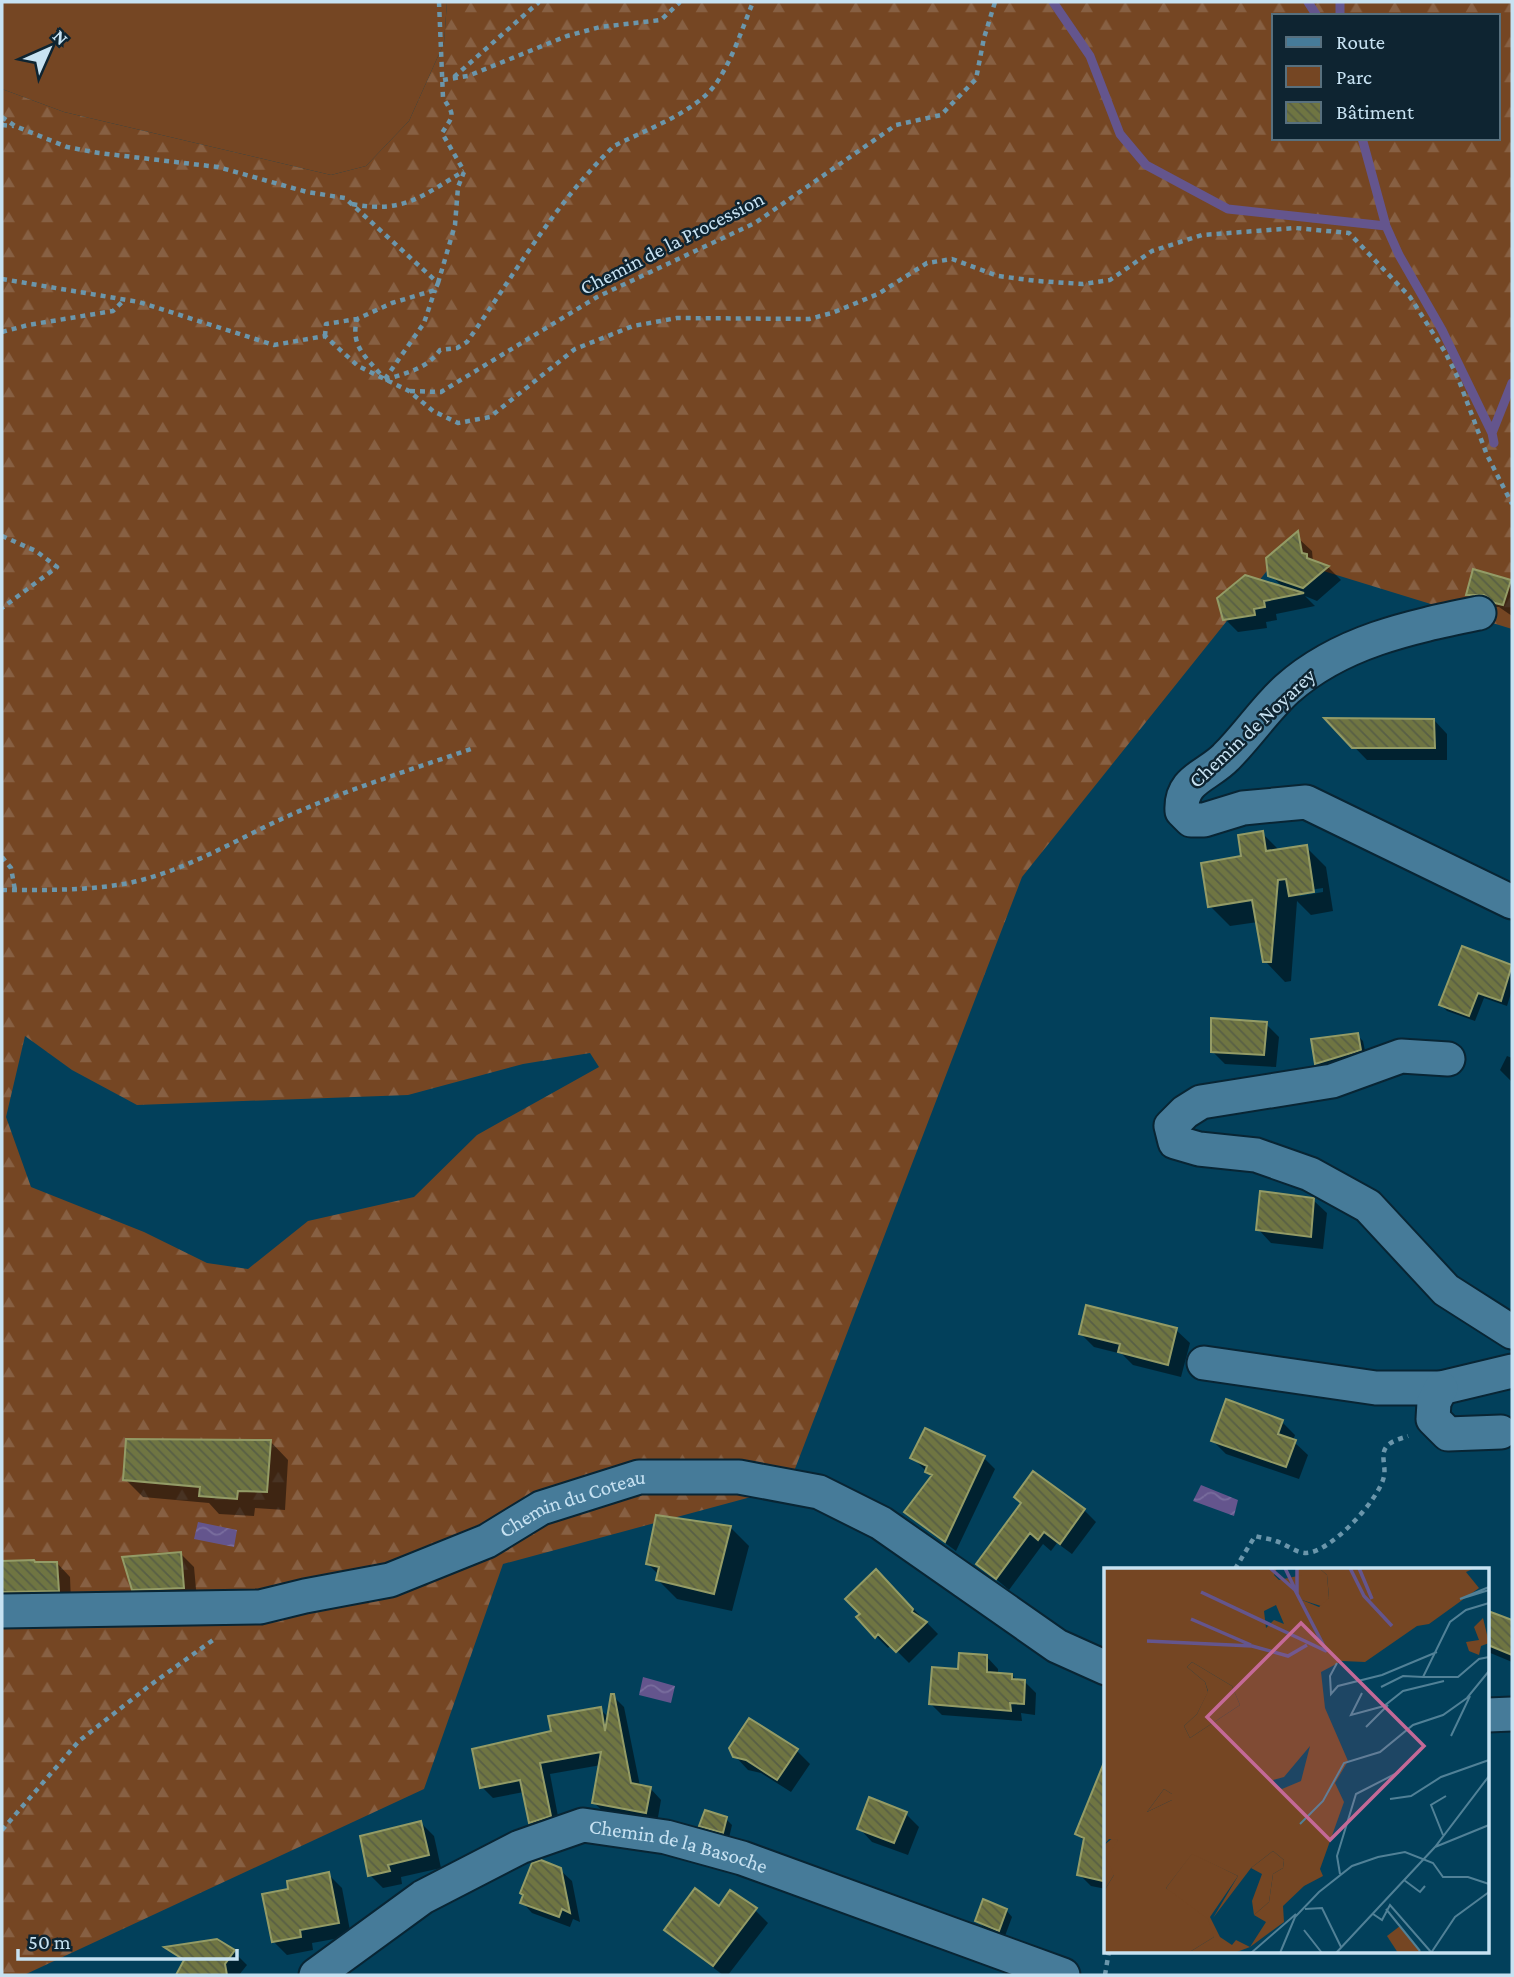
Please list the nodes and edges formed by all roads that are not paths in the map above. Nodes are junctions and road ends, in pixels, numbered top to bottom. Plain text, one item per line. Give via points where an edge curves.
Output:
1 (1479, 613) dead end
2 (1512, 902) edge
3 (1448, 1059) dead end
4 (1512, 1332) edge
5 (1204, 1363) dead end
6 (1512, 1371) edge
7 (1440, 1388) junction
8 (1501, 1432) dead end
9 (2, 1611) edge
10 (1104, 1667) edge
11 (1512, 1714) edge
12 (1490, 1715) edge
13 (316, 1975) edge
14 (1063, 1975) edge

1 - 2 street, Chemin de Noyarey via 1381,635 1327,660 1287,689 1224,760 1187,788 1181,798 1182,811 1191,820 1204,820 1243,808 1306,802
3 - 4 street via 1401,1056 1332,1081 1201,1102 1171,1126 1175,1142 1256,1155 1310,1174 1368,1206 1446,1290
5 - 7 street via 1376,1388
6 - 7 street
7 - 8 street via 1433,1419 1448,1434
9 - 10 street, Chemin du Coteau via 260,1607 390,1580 487,1541 541,1508 639,1477 739,1477 819,1492 881,1522 1057,1646
11 - 12 street
13 - 14 street, Chemin de la Basoche via 423,1897 520,1847 583,1825 666,1838 741,1858

